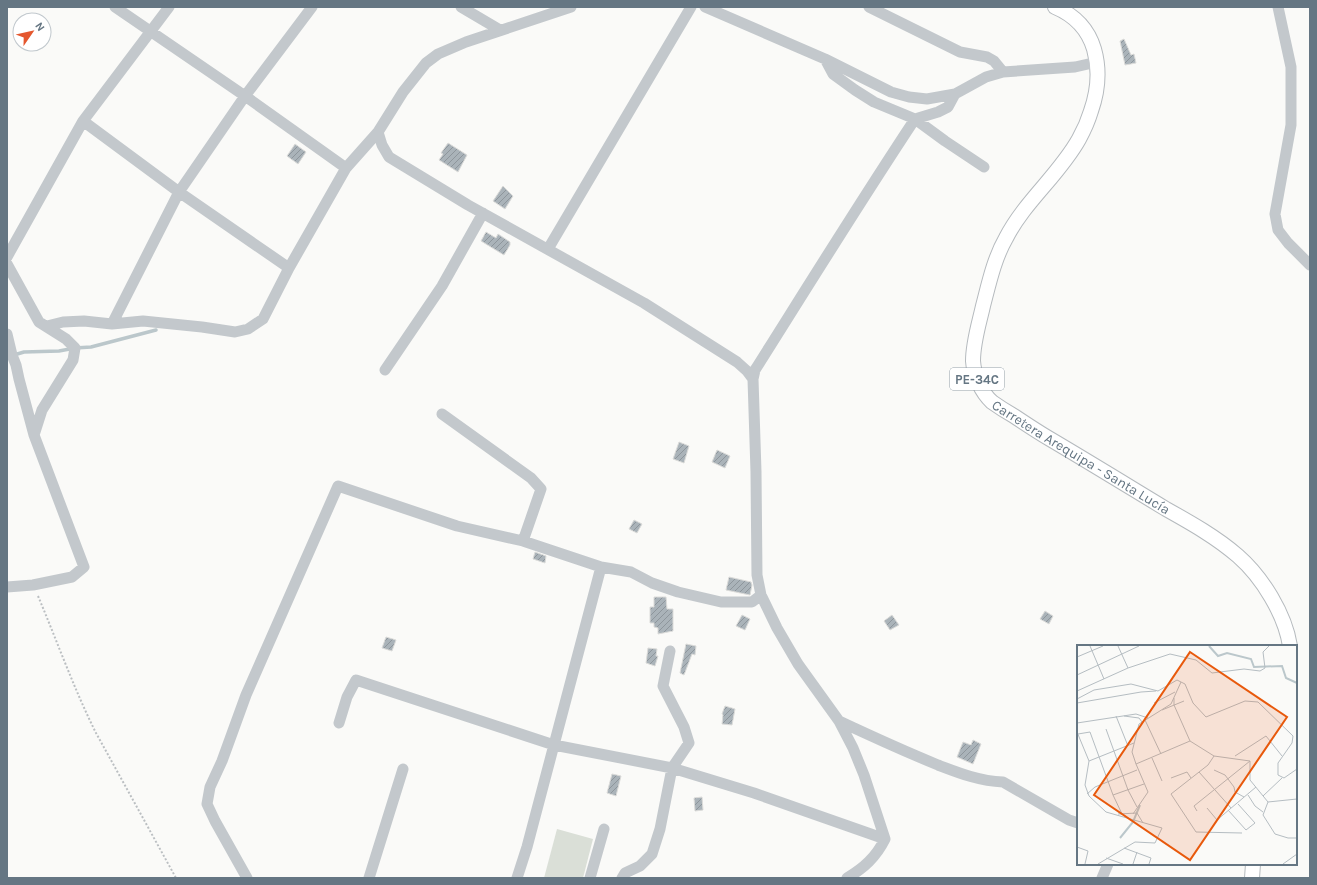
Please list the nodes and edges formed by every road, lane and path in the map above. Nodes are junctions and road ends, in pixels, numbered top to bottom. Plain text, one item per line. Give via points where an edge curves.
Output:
1 (115, 7) edge
2 (169, 7) edge
3 (312, 7) edge
4 (462, 7) edge
5 (571, 7) edge
6 (691, 7) edge
7 (705, 7) edge
8 (869, 7) edge
9 (1055, 7) edge
10 (1278, 7) edge
11 (722, 11) edge
12 (500, 30) junction
13 (151, 32) junction
14 (825, 59) junction
15 (1097, 62) junction
16 (1003, 72) junction
17 (956, 94) junction
18 (245, 96) junction
19 (915, 119) junction
20 (83, 121) junction
21 (378, 132) junction
22 (984, 167) dead end
23 (346, 168) junction
24 (179, 192) junction
25 (483, 213) junction
26 (548, 249) junction
27 (7, 257) edge
28 (7, 264) edge
29 (1310, 265) edge
30 (289, 268) junction
31 (112, 324) junction
32 (47, 326) junction
33 (7, 334) edge
34 (385, 370) dead end
35 (753, 379) junction
36 (442, 414) dead end
37 (34, 435) junction
38 (523, 541) junction
39 (601, 566) junction
40 (33, 585) junction
41 (7, 587) edge
42 (761, 595) junction
43 (1290, 645) edge
44 (670, 651) dead end
45 (839, 721) junction
46 (339, 722) dead end
47 (554, 745) junction
48 (672, 768) junction
49 (403, 769) dead end
50 (1077, 823) edge
51 (604, 829) dead end
52 (885, 839) junction
53 (1108, 865) edge
54 (1252, 865) edge
55 (176, 878) edge
56 (247, 878) edge
57 (369, 878) edge
58 (516, 878) edge
59 (590, 878) edge
60 (622, 878) edge
61 (847, 878) edge
62 (1102, 878) edge
63 (1252, 878) edge

1 - 13 street
2 - 13 street
3 - 18 street
4 - 12 street
5 - 12 street
6 - 26 street
7 - 11 street
8 - 16 street via 960,52 987,57
9 - 15 main road, Carretera Arequipa - Santa Lucía / PE-34C via 1070,15 1084,28 1093,44
10 - 29 street via 1291,67 1291,125 1275,214 1278,230
11 - 14 street
12 - 21 street via 438,54 426,63 403,92
13 - 18 street
13 - 20 street
14 - 17 street via 891,92 909,97 927,99
14 - 19 street via 833,74 854,90 874,102
15 - 16 street via 1075,67
15 - 43 main road, Carretera Arequipa - Santa Lucía / PE-34C via 1098,79 1094,104 1081,137 1023,212 1006,238 995,264 976,335 973,362 975,373 992,402 1208,534 1238,556 1256,575 1274,603 1286,628
16 - 17 street via 986,77
17 - 19 street via 948,106
18 - 23 street
18 - 24 street
19 - 22 street
19 - 35 street via 755,370
20 - 24 street
20 - 27 street
21 - 23 street
21 - 25 street via 389,157
23 - 30 street
24 - 30 street
24 - 31 street
25 - 26 street
25 - 34 street via 442,286
26 - 35 street via 644,303 737,362
28 - 32 street via 39,322
30 - 31 street via 263,319 248,328 235,332 142,321
31 - 32 street via 84,321
32 - 37 street via 75,348 73,360 42,410
33 - 37 street
35 - 42 street via 757,575
36 - 38 street via 532,478 541,489
37 - 40 street via 84,567 72,577
38 - 39 street
38 - 56 street via 457,526 338,486 246,695 210,787 207,804
39 - 42 street via 631,572 678,592 721,602 752,602
39 - 47 street
40 - 41 street
40 - 55 path via 85,711
42 - 45 street via 798,664
44 - 48 street via 663,686 684,727 689,743
45 - 50 street via 903,751 973,778 1003,782
45 - 52 street via 864,775
46 - 47 street via 346,697 356,680
47 - 48 street
47 - 58 street via 527,847
48 - 52 street via 754,793
48 - 60 street via 660,829 652,854 640,866 625,872
49 - 57 street
51 - 59 street
52 - 61 street via 872,859 860,871
53 - 62 street
54 - 63 main road

